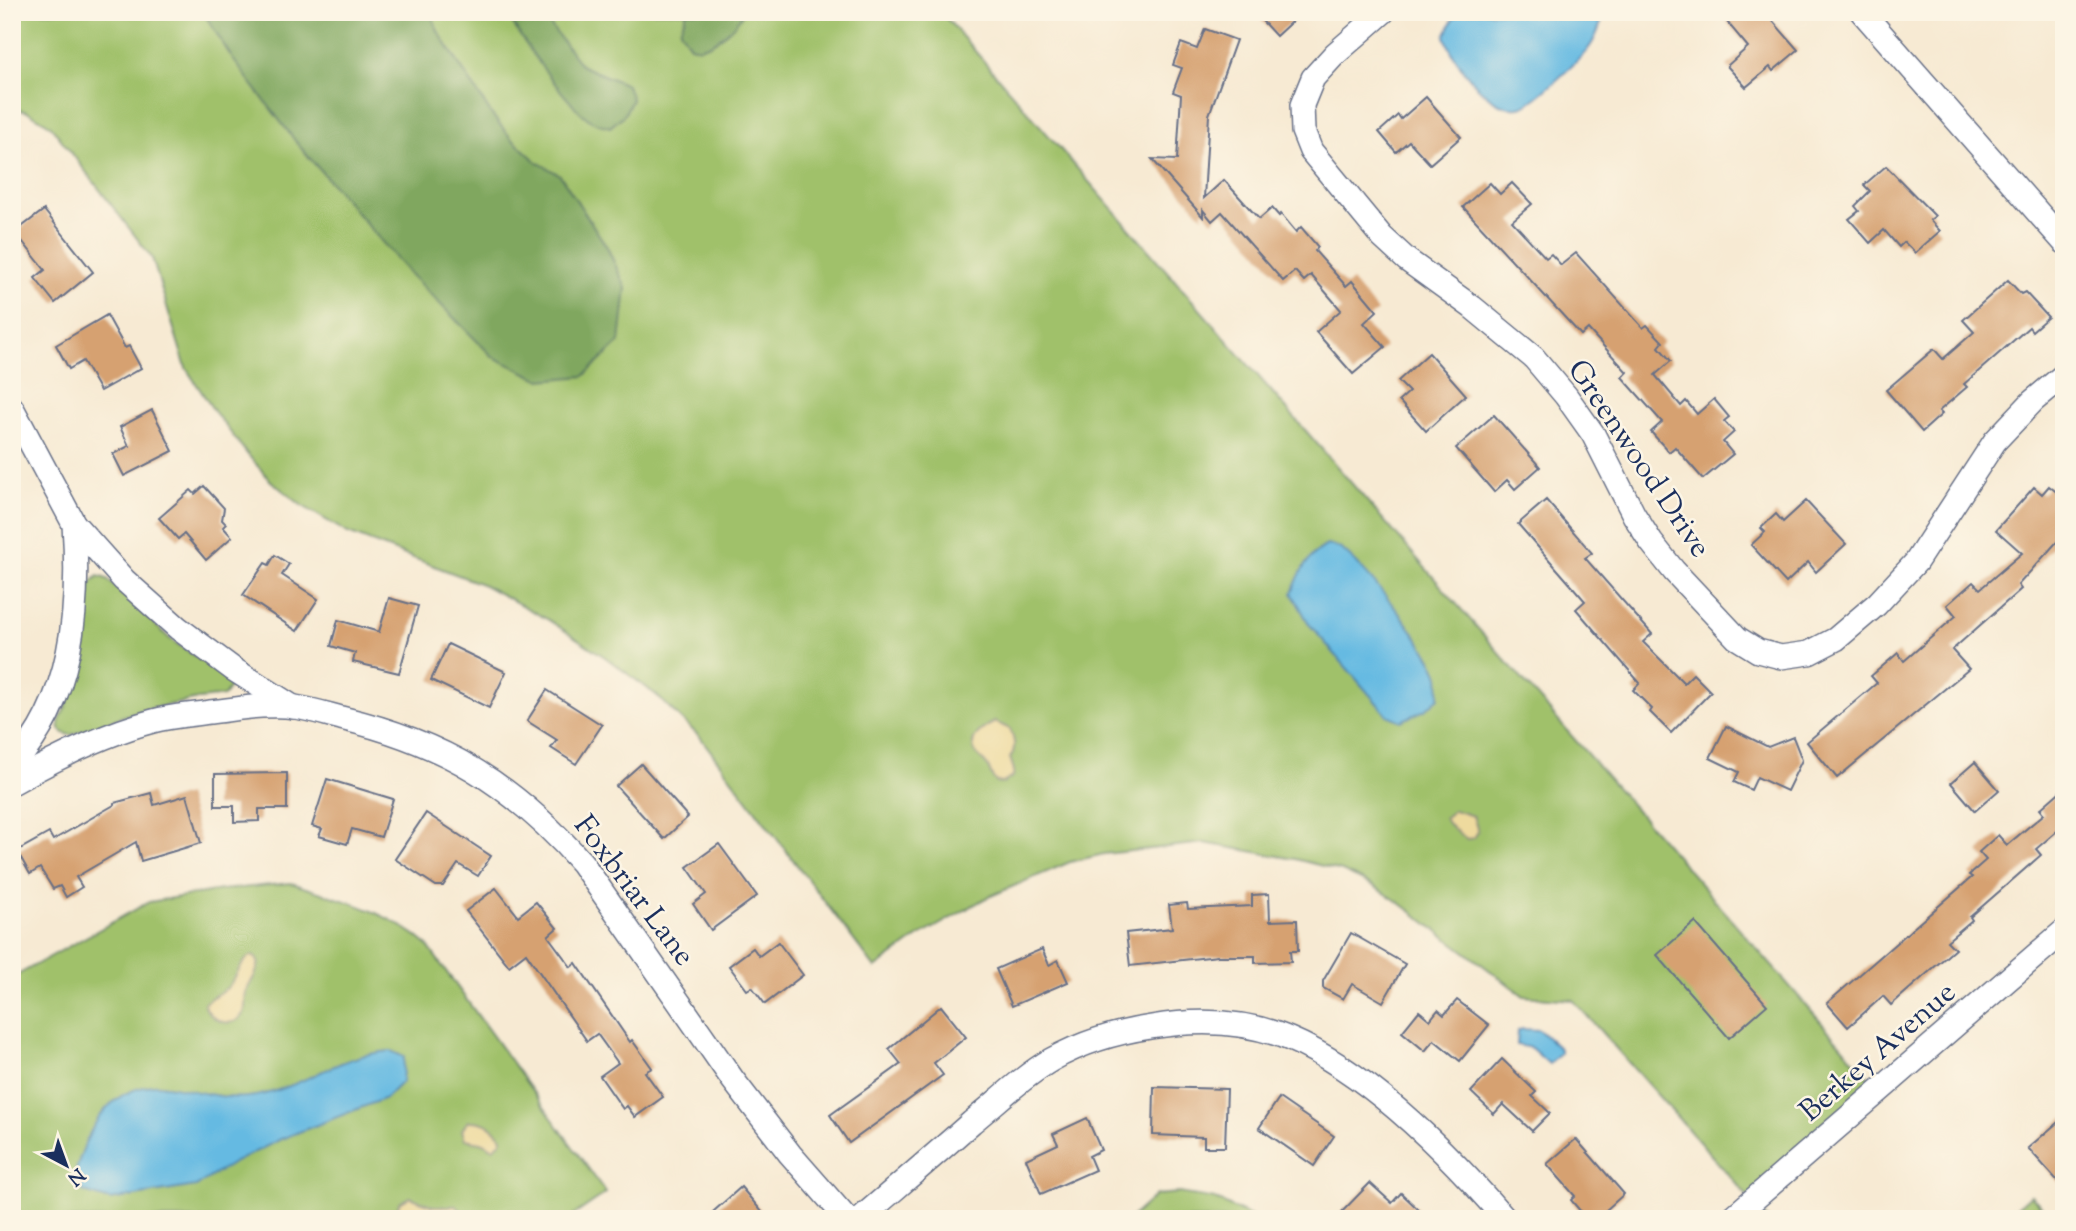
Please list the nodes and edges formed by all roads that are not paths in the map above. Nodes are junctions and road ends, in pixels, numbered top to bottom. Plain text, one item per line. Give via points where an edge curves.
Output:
1 (1383, 12) edge
2 (1862, 12) edge
3 (2064, 242) edge
4 (2064, 375) edge
5 (12, 408) edge
6 (74, 524) junction
7 (293, 707) junction
8 (12, 766) edge
9 (12, 783) edge
10 (2064, 932) edge
11 (847, 1219) edge
12 (860, 1219) edge
13 (1506, 1219) edge
14 (1731, 1219) edge

1 - 4 street, Greenwood Drive via 1313,78 1301,105 1303,131 1311,151 1382,237 1534,358 1593,434 1651,542 1737,638 1758,651 1781,657 1809,653 1836,639 1877,604 1916,562 1995,442
2 - 3 street
5 - 6 street
6 - 7 street via 124,580 178,628
6 - 8 street via 75,618 68,656 43,722
7 - 9 street, Foxbriar Lane via 247,708 153,721 101,739
7 - 11 street, Foxbriar Lane via 372,725 450,756 488,778 556,834 582,863 733,1080
10 - 14 street, Berkey Avenue
12 - 13 street via 1053,1059 1133,1030 1208,1022 1275,1034 1339,1067 1421,1130

